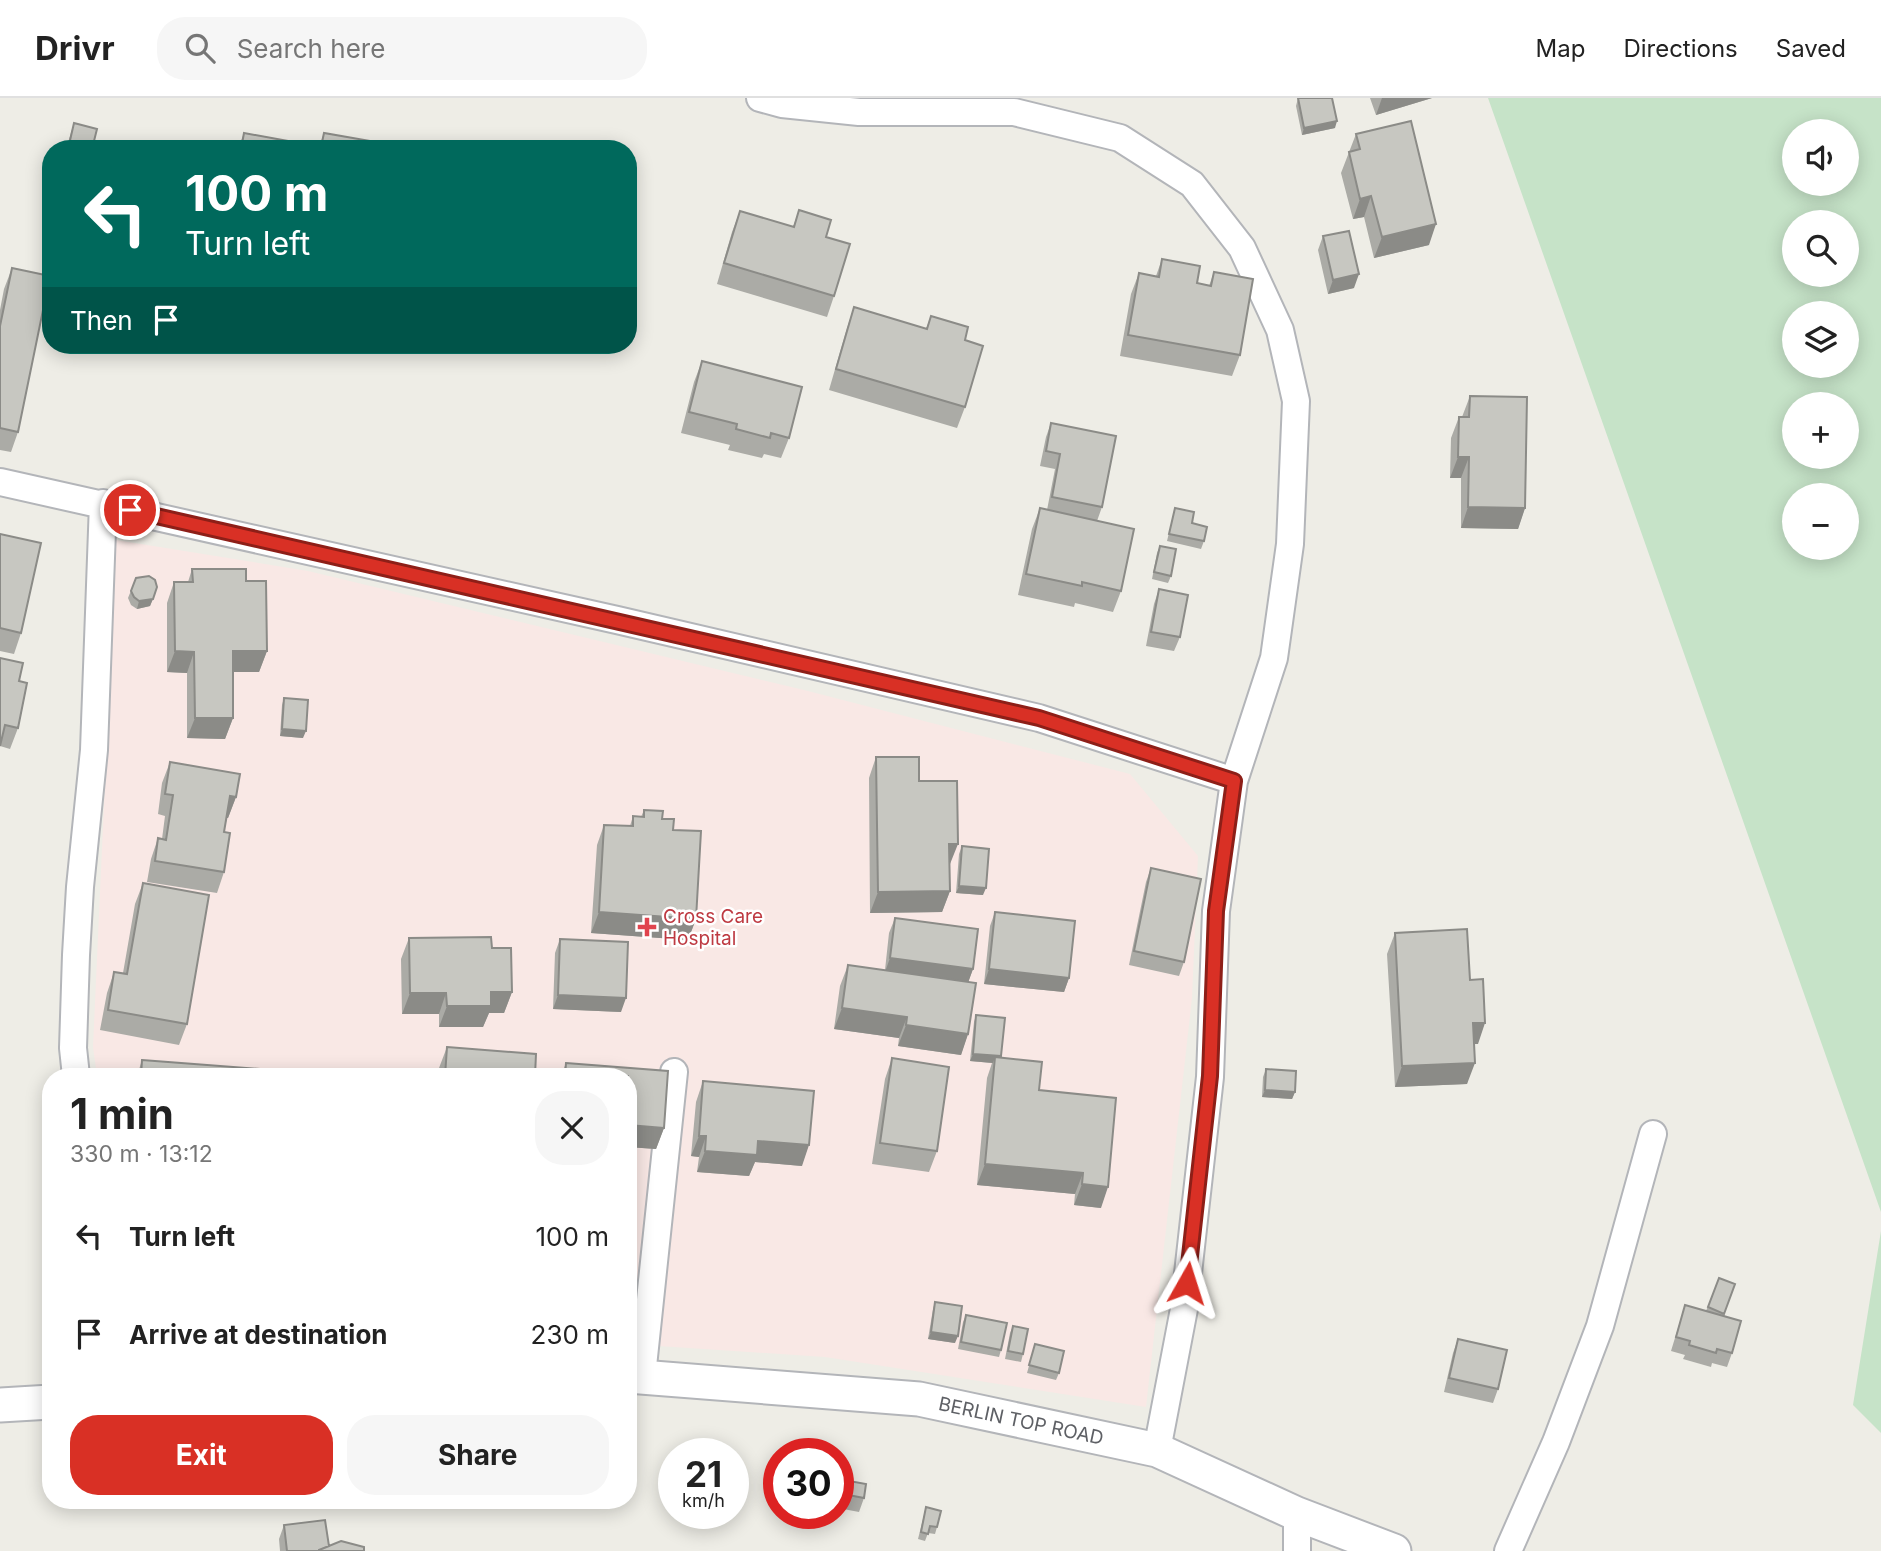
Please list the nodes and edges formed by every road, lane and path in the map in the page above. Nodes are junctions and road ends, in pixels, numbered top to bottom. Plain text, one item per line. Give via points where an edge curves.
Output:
1 (760, 98) edge
2 (0, 482) edge
3 (103, 503) junction
4 (1234, 781) junction
5 (75, 1068) edge
6 (674, 1072) dead end
7 (1653, 1134) dead end
8 (637, 1360) edge
9 (637, 1376) edge
10 (42, 1403) edge
11 (0, 1405) edge
12 (1157, 1450) junction
13 (1297, 1514) junction
14 (1297, 1551) edge
15 (1394, 1551) edge
16 (1508, 1551) edge

1 - 4 street via 859,112 1014,111 1120,138 1192,184 1242,248 1280,330 1296,401 1290,544 1274,658
2 - 3 street
3 - 4 street via 1039,718
3 - 5 street via 94,750 76,955
4 - 12 street via 1216,911 1210,1076 1184,1309
6 - 8 street
7 - 16 street via 1600,1326
9 - 12 street, BERLIN TOP ROAD via 919,1399
10 - 11 street
12 - 13 street, BERLIN TOP ROAD
13 - 14 street
13 - 15 street, BERLIN TOP ROAD

